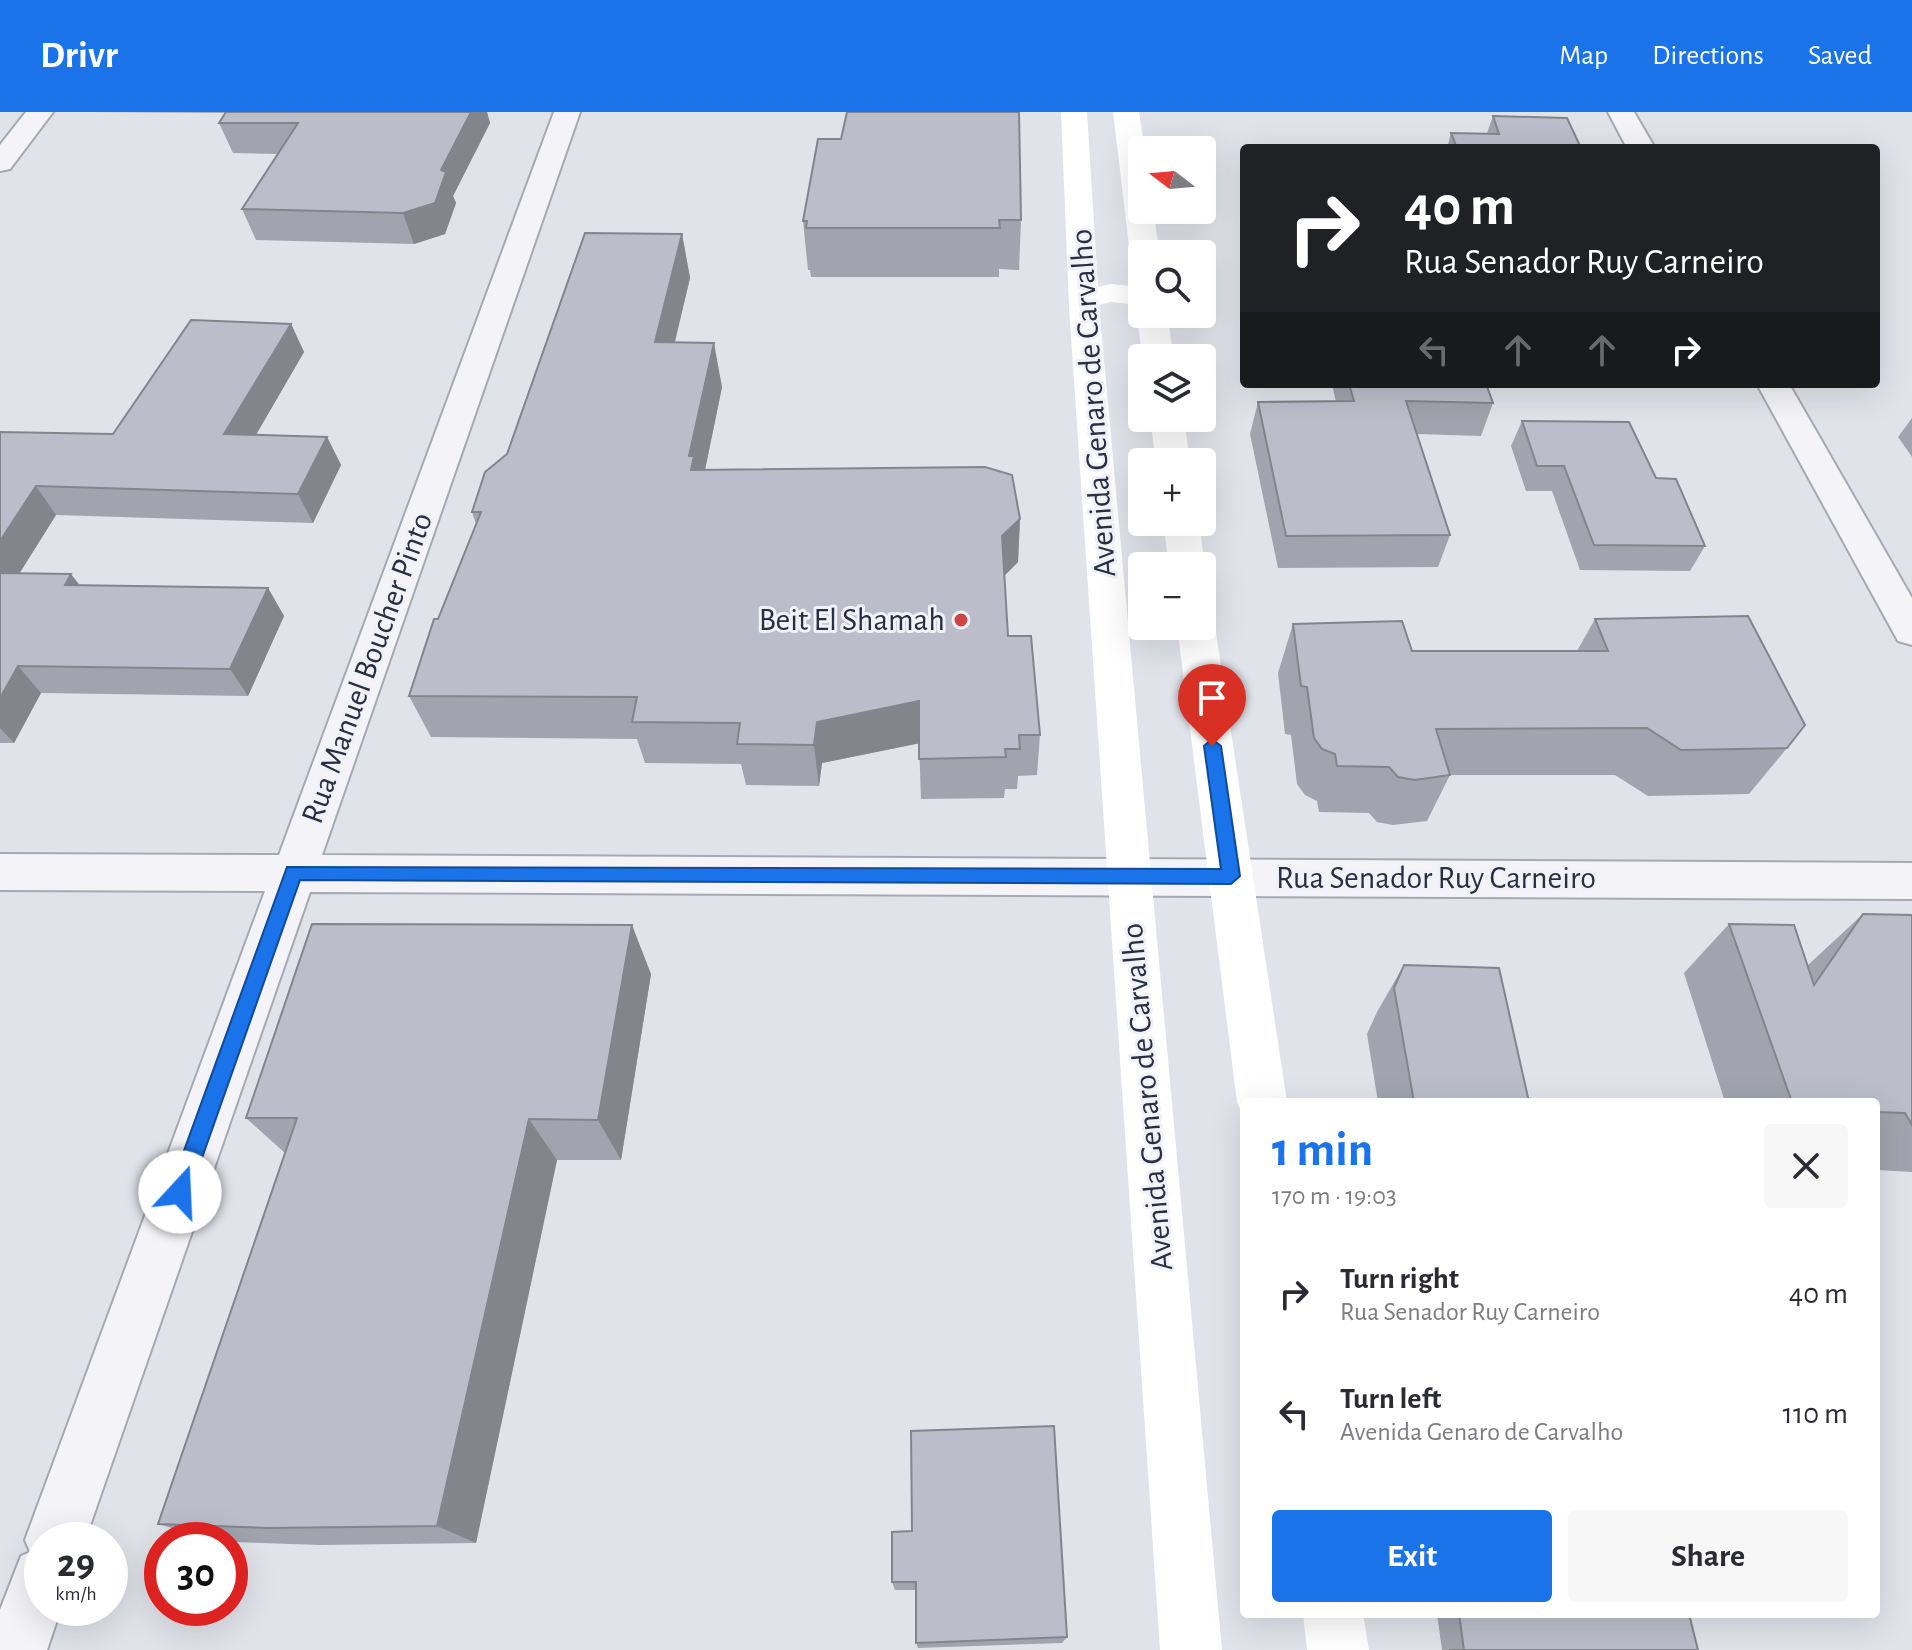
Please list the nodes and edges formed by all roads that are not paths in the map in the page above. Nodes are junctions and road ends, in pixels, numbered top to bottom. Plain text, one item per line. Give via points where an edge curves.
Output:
1 (40, 112) edge
2 (567, 112) edge
3 (1074, 112) edge
4 (1126, 112) edge
5 (1621, 112) edge
6 (1639, 144) edge
7 (0, 163) edge
8 (1143, 240) edge
9 (1128, 295) edge
10 (1084, 303) junction
11 (1128, 310) edge
12 (1775, 388) edge
13 (1912, 631) edge
14 (1198, 640) edge
15 (0, 872) edge
16 (294, 872) junction
17 (1129, 876) junction
18 (1231, 876) junction
19 (1912, 881) edge
20 (1261, 1098) edge
21 (61, 1522) edge
22 (1334, 1618) edge
23 (25, 1626) edge
24 (16, 1650) edge
25 (1191, 1650) edge
26 (1338, 1650) edge

1 - 7 street
2 - 16 street, Rua Manuel Boucher Pinto
3 - 10 street, Avenida Genaro de Carvalho
4 - 8 street, Avenida Genaro de Carvalho
5 - 6 street
9 - 10 street via 1111,293
10 - 11 street
10 - 17 street, Avenida Genaro de Carvalho
12 - 13 street
14 - 18 street
15 - 16 street, Rua Senador Ruy Carneiro
16 - 17 street, Rua Senador Ruy Carneiro
16 - 21 street, Rua Manuel Boucher Pinto
17 - 18 street, Rua Senador Ruy Carneiro
17 - 25 street, Avenida Genaro de Carvalho
18 - 19 street, Rua Senador Ruy Carneiro
18 - 20 street
22 - 26 street
23 - 24 street

